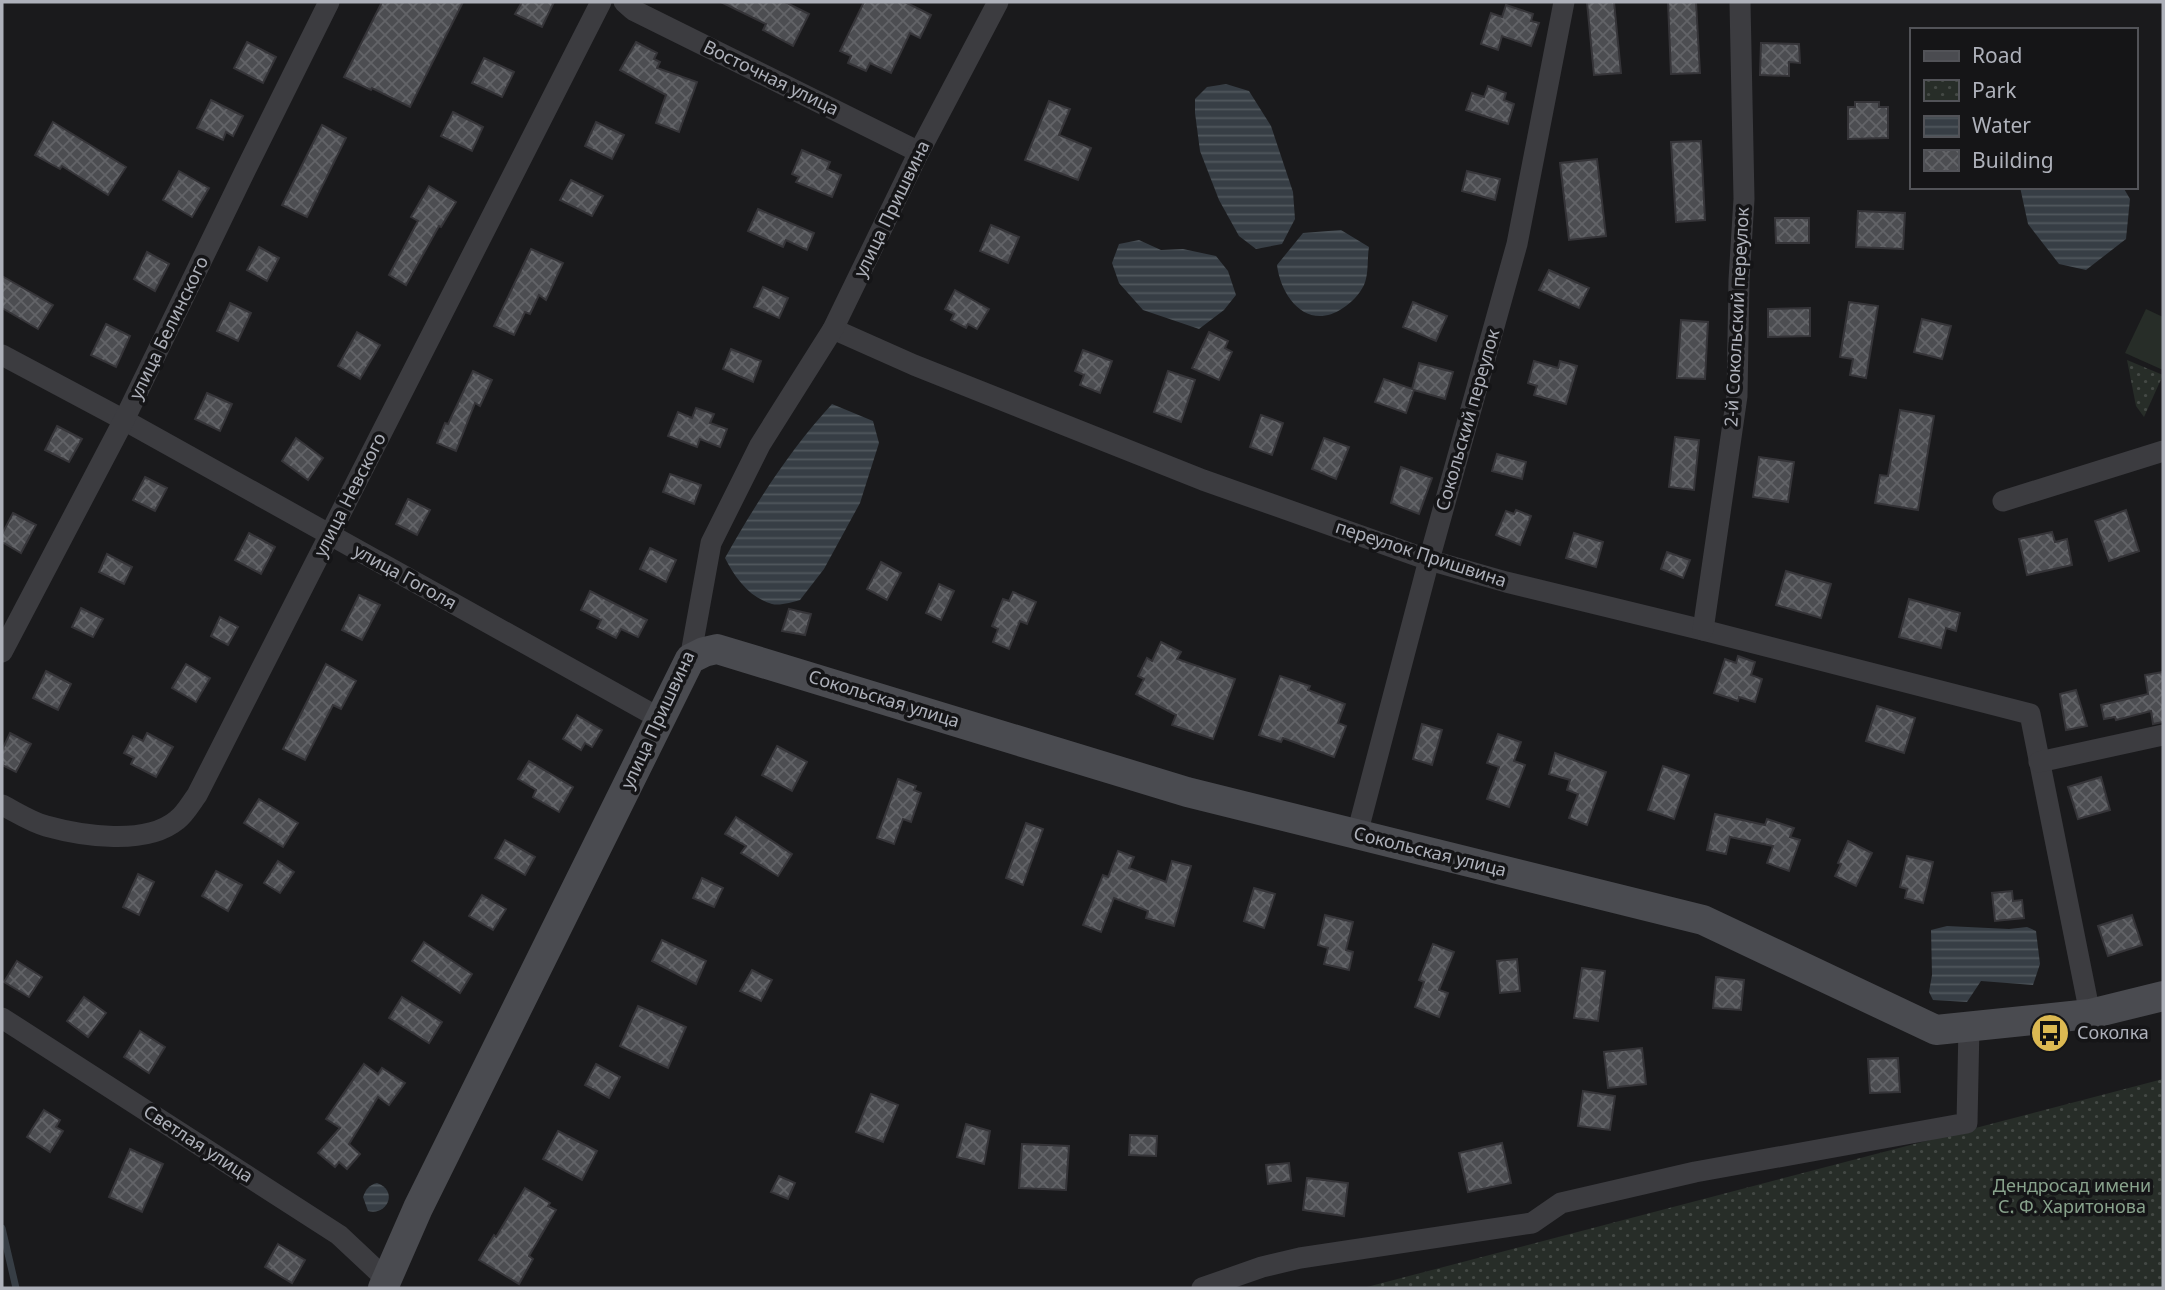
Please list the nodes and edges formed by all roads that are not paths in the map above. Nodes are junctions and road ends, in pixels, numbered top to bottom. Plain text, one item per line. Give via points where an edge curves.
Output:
1 (329, 2) edge
2 (601, 2) edge
3 (624, 2) edge
4 (998, 2) edge
5 (1564, 2) edge
6 (1740, 2) edge
7 (919, 152) junction
8 (833, 330) junction
9 (2, 355) edge
10 (124, 420) junction
11 (2163, 451) edge
12 (2003, 501) dead end
13 (329, 536) junction
14 (1429, 560) junction
15 (1703, 630) junction
16 (2, 652) edge
17 (690, 659) junction
18 (661, 719) junction
19 (2163, 735) edge
20 (2039, 762) junction
21 (2, 805) edge
22 (1357, 834) junction
23 (2163, 996) edge
24 (2091, 1014) junction
25 (2, 1018) edge
26 (1969, 1027) junction
27 (385, 1284) edge
28 (1202, 1288) edge

1 - 10 street, улица Белинского
2 - 13 street, улица Невского
3 - 7 street, Восточная улица
4 - 7 street, улица Пришвина
5 - 14 street, Сокольский переулок via 1517,244
6 - 15 street, 2-й Сокольский переулок via 1744,198 1737,396
7 - 8 street, улица Пришвина
8 - 14 street, переулок Пришвина via 1203,480
8 - 17 street, улица Пришвина via 760,445 710,543
9 - 10 street, улица Гоголя
10 - 13 street, улица Гоголя
10 - 16 street, улица Белинского
11 - 12 street
13 - 18 street, улица Гоголя
13 - 21 street, улица Невского via 197,795 177,820 154,832 103,836 44,826
14 - 15 street, переулок Пришвина
14 - 22 street, Сокольский переулок
15 - 20 street, переулок Пришвина via 2030,714
17 - 18 street, улица Пришвина
17 - 22 street, Сокольская улица via 717,649 1187,792
18 - 27 street, улица Пришвина via 418,1208
19 - 20 street
20 - 24 street
22 - 26 street, Сокольская улица via 1703,920 1937,1030
23 - 24 street, Сокольская улица
24 - 26 street, Сокольская улица
25 - 27 street, Светлая улица via 339,1236
26 - 28 street via 1967,1123 1682,1175 1561,1203 1532,1223 1300,1258

